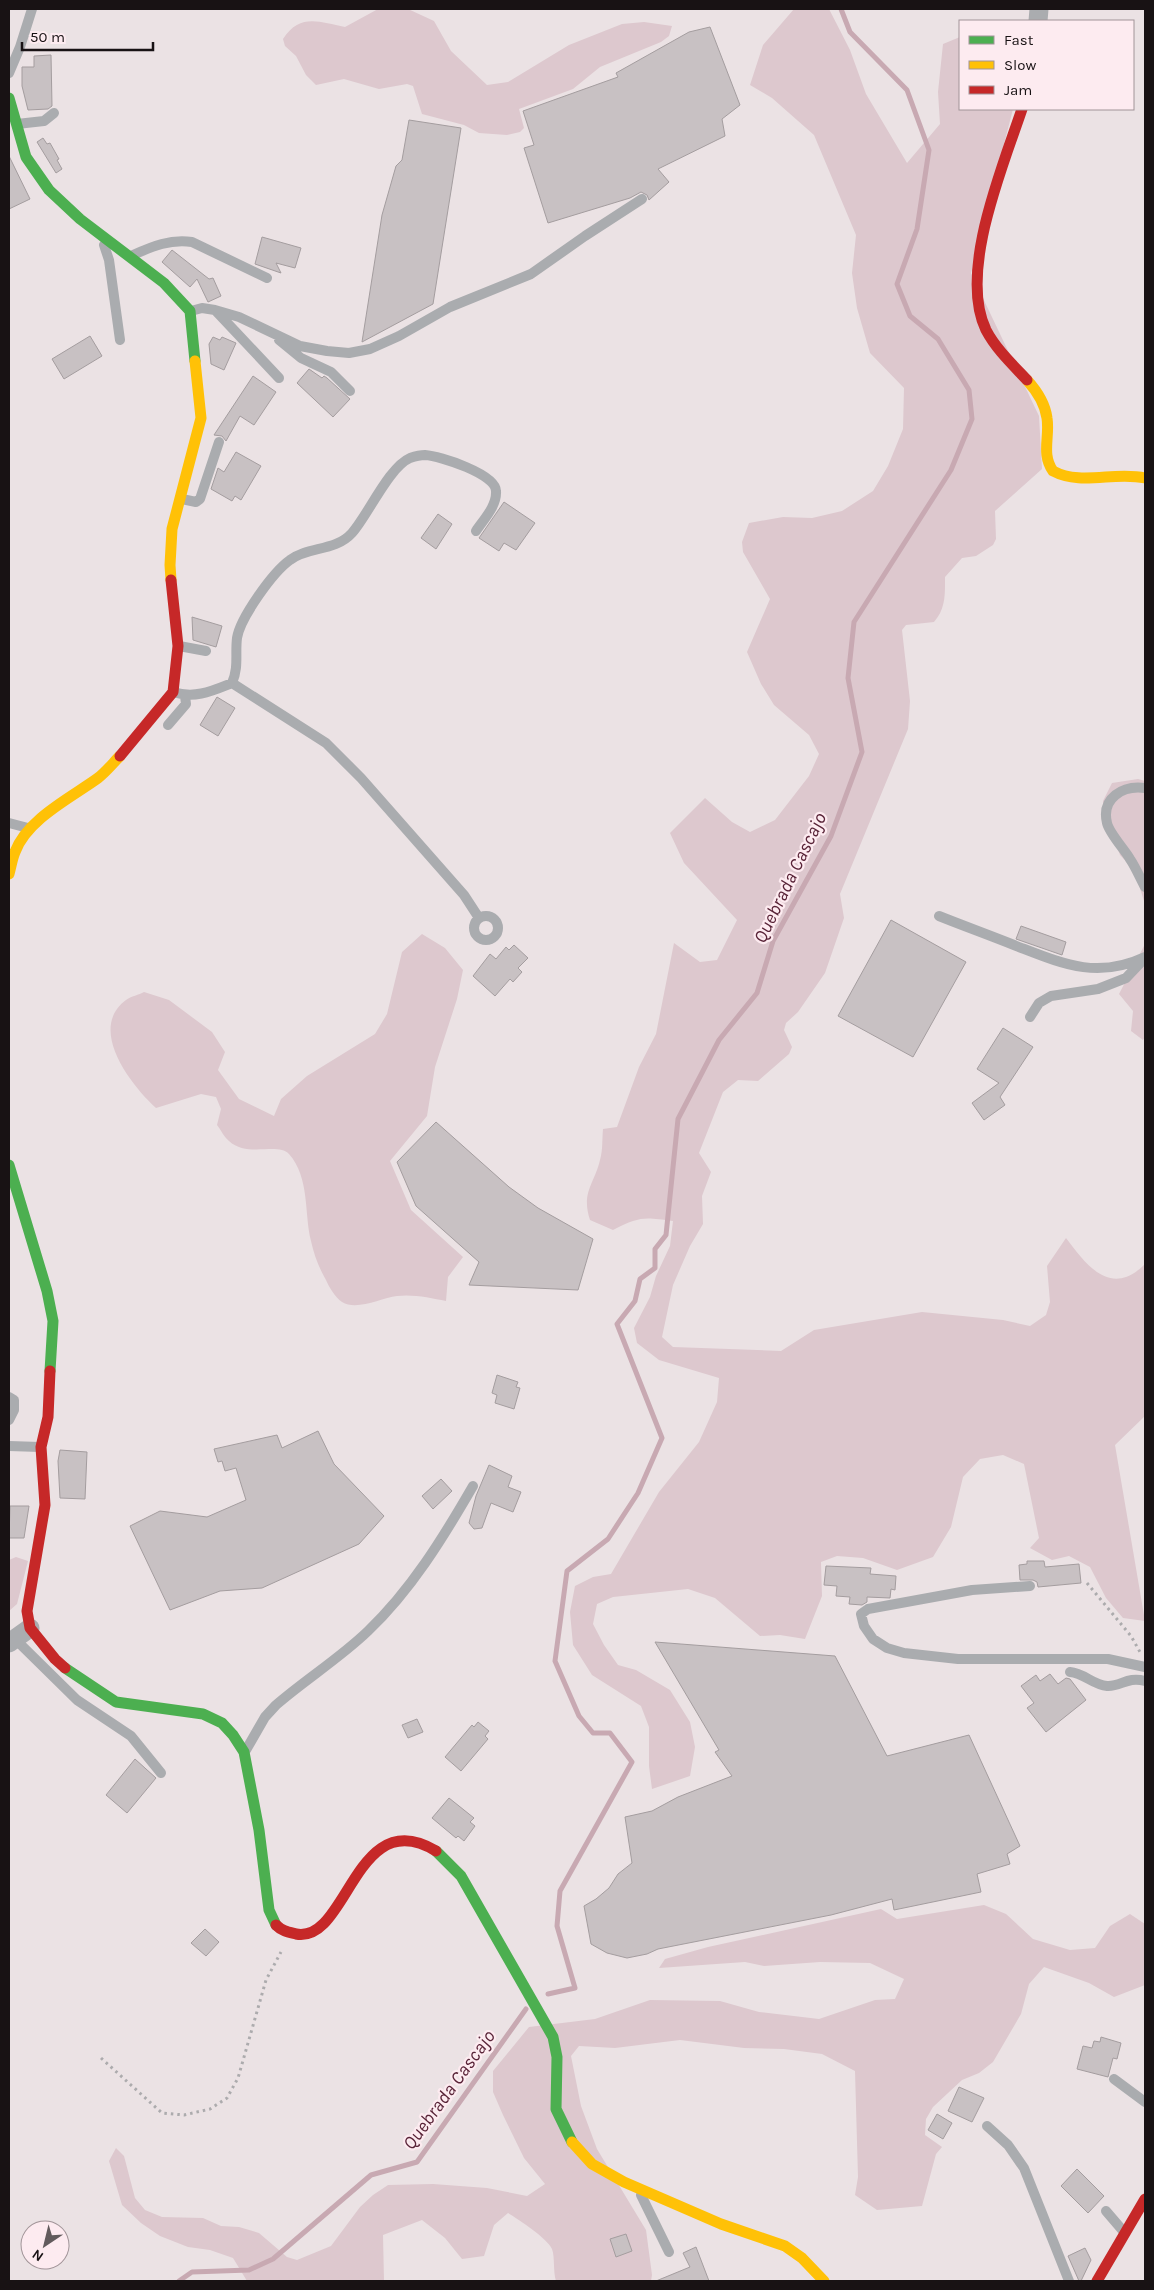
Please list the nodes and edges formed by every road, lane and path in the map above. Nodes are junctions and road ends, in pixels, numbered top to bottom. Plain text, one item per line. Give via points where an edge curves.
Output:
1 (32, 9) edge
2 (9, 72) edge
3 (9, 98) edge
4 (1022, 110) edge
5 (54, 113) dead end
6 (16, 124) junction
7 (642, 200) dead end
8 (99, 233) junction
9 (130, 256) junction
10 (266, 278) dead end
11 (215, 310) junction
12 (190, 311) junction
13 (270, 333) junction
14 (120, 340) dead end
15 (279, 378) dead end
16 (350, 390) dead end
17 (218, 442) dead end
18 (1145, 478) edge
19 (181, 499) junction
20 (476, 531) dead end
21 (178, 646) junction
22 (206, 651) dead end
23 (232, 683) junction
24 (173, 692) junction
25 (185, 696) junction
26 (168, 725) dead end
27 (1145, 788) edge
28 (9, 824) edge
29 (31, 829) junction
30 (9, 874) edge
31 (1145, 887) edge
32 (938, 916) dead end
33 (479, 918) dead end
34 (1145, 957) edge
35 (1030, 1017) dead end
36 (9, 1165) edge
37 (14, 1193) edge
38 (9, 1397) edge
39 (9, 1420) edge
40 (9, 1446) edge
41 (41, 1447) junction
42 (473, 1486) dead end
43 (1087, 1583) dead end
44 (1030, 1586) dead end
45 (18, 1636) edge
46 (1144, 1662) edge
47 (1070, 1672) dead end
48 (1145, 1681) edge
49 (244, 1752) junction
50 (161, 1773) dead end
51 (293, 1935) junction
52 (101, 2058) dead end
53 (1114, 2079) dead end
54 (1145, 2102) edge
55 (987, 2126) dead end
56 (639, 2190) junction
57 (1145, 2199) edge
58 (1106, 2211) dead end
59 (1125, 2232) junction
60 (669, 2252) dead end
61 (824, 2281) edge
62 (1069, 2281) edge
63 (1097, 2281) edge

1 - 2 lane
3 - 6 street
4 - 18 street via 998,174 988,213 977,284 977,304 984,327 1004,356 1040,395 1047,413 1045,453 1050,466 1062,476 1128,474
5 - 6 lane via 44,121
6 - 8 street via 26,157 48,188
7 - 13 lane via 531,274 450,307 370,349 349,353 327,351 300,346
8 - 9 street
8 - 14 lane via 109,260
9 - 10 lane via 157,244 179,240 192,242
9 - 12 street via 165,284
11 - 12 lane via 202,308
11 - 13 lane
11 - 15 lane
12 - 19 street via 201,418
13 - 16 lane via 301,358 331,372
17 - 19 lane via 200,498 196,502
19 - 21 street via 172,529 170,565
20 - 23 lane via 494,505 497,490 492,481 470,469 424,455 409,458 389,478 351,534 325,549 291,559 275,573 256,599 238,636 238,659
21 - 22 lane
21 - 24 street
23 - 25 lane via 200,695
23 - 33 lane via 326,743 464,895
24 - 25 lane
24 - 29 street via 134,741 99,777 71,794
25 - 26 lane via 186,704
27 - 31 lane via 1119,791 1108,807 1107,824
28 - 29 lane
29 - 30 street via 16,851
32 - 34 lane via 1074,967 1113,968
34 - 35 lane via 1126,978 1098,988 1051,996 1039,1003
36 - 37 street
37 - 41 street via 48,1291 53,1321 48,1410
38 - 39 lane via 14,1400 14,1410
40 - 41 lane
41 - 45 street via 44,1505 27,1611
42 - 49 lane via 437,1545 390,1608 367,1632 276,1704
43 - 46 path via 1131,1636
44 - 46 lane via 972,1590 868,1609 861,1614 873,1639 904,1653 958,1659
45 - 49 street via 116,1702 203,1714 222,1723
45 - 50 lane via 77,1700 131,1736
47 - 48 lane via 1110,1686 1128,1679
49 - 51 street via 272,1921 279,1929
51 - 52 path via 266,1980 238,2078 227,2098 219,2104 184,2115 162,2113
51 - 56 street via 310,1934 329,1919 368,1859 382,1847 411,1842 427,1845 445,1857 461,1876 552,2037 557,2058 555,2096 558,2116 573,2144 590,2164
53 - 54 lane
55 - 62 lane via 1008,2145 1024,2168
56 - 60 lane
56 - 61 street via 785,2246 804,2258
57 - 59 street
58 - 59 lane
59 - 63 street

